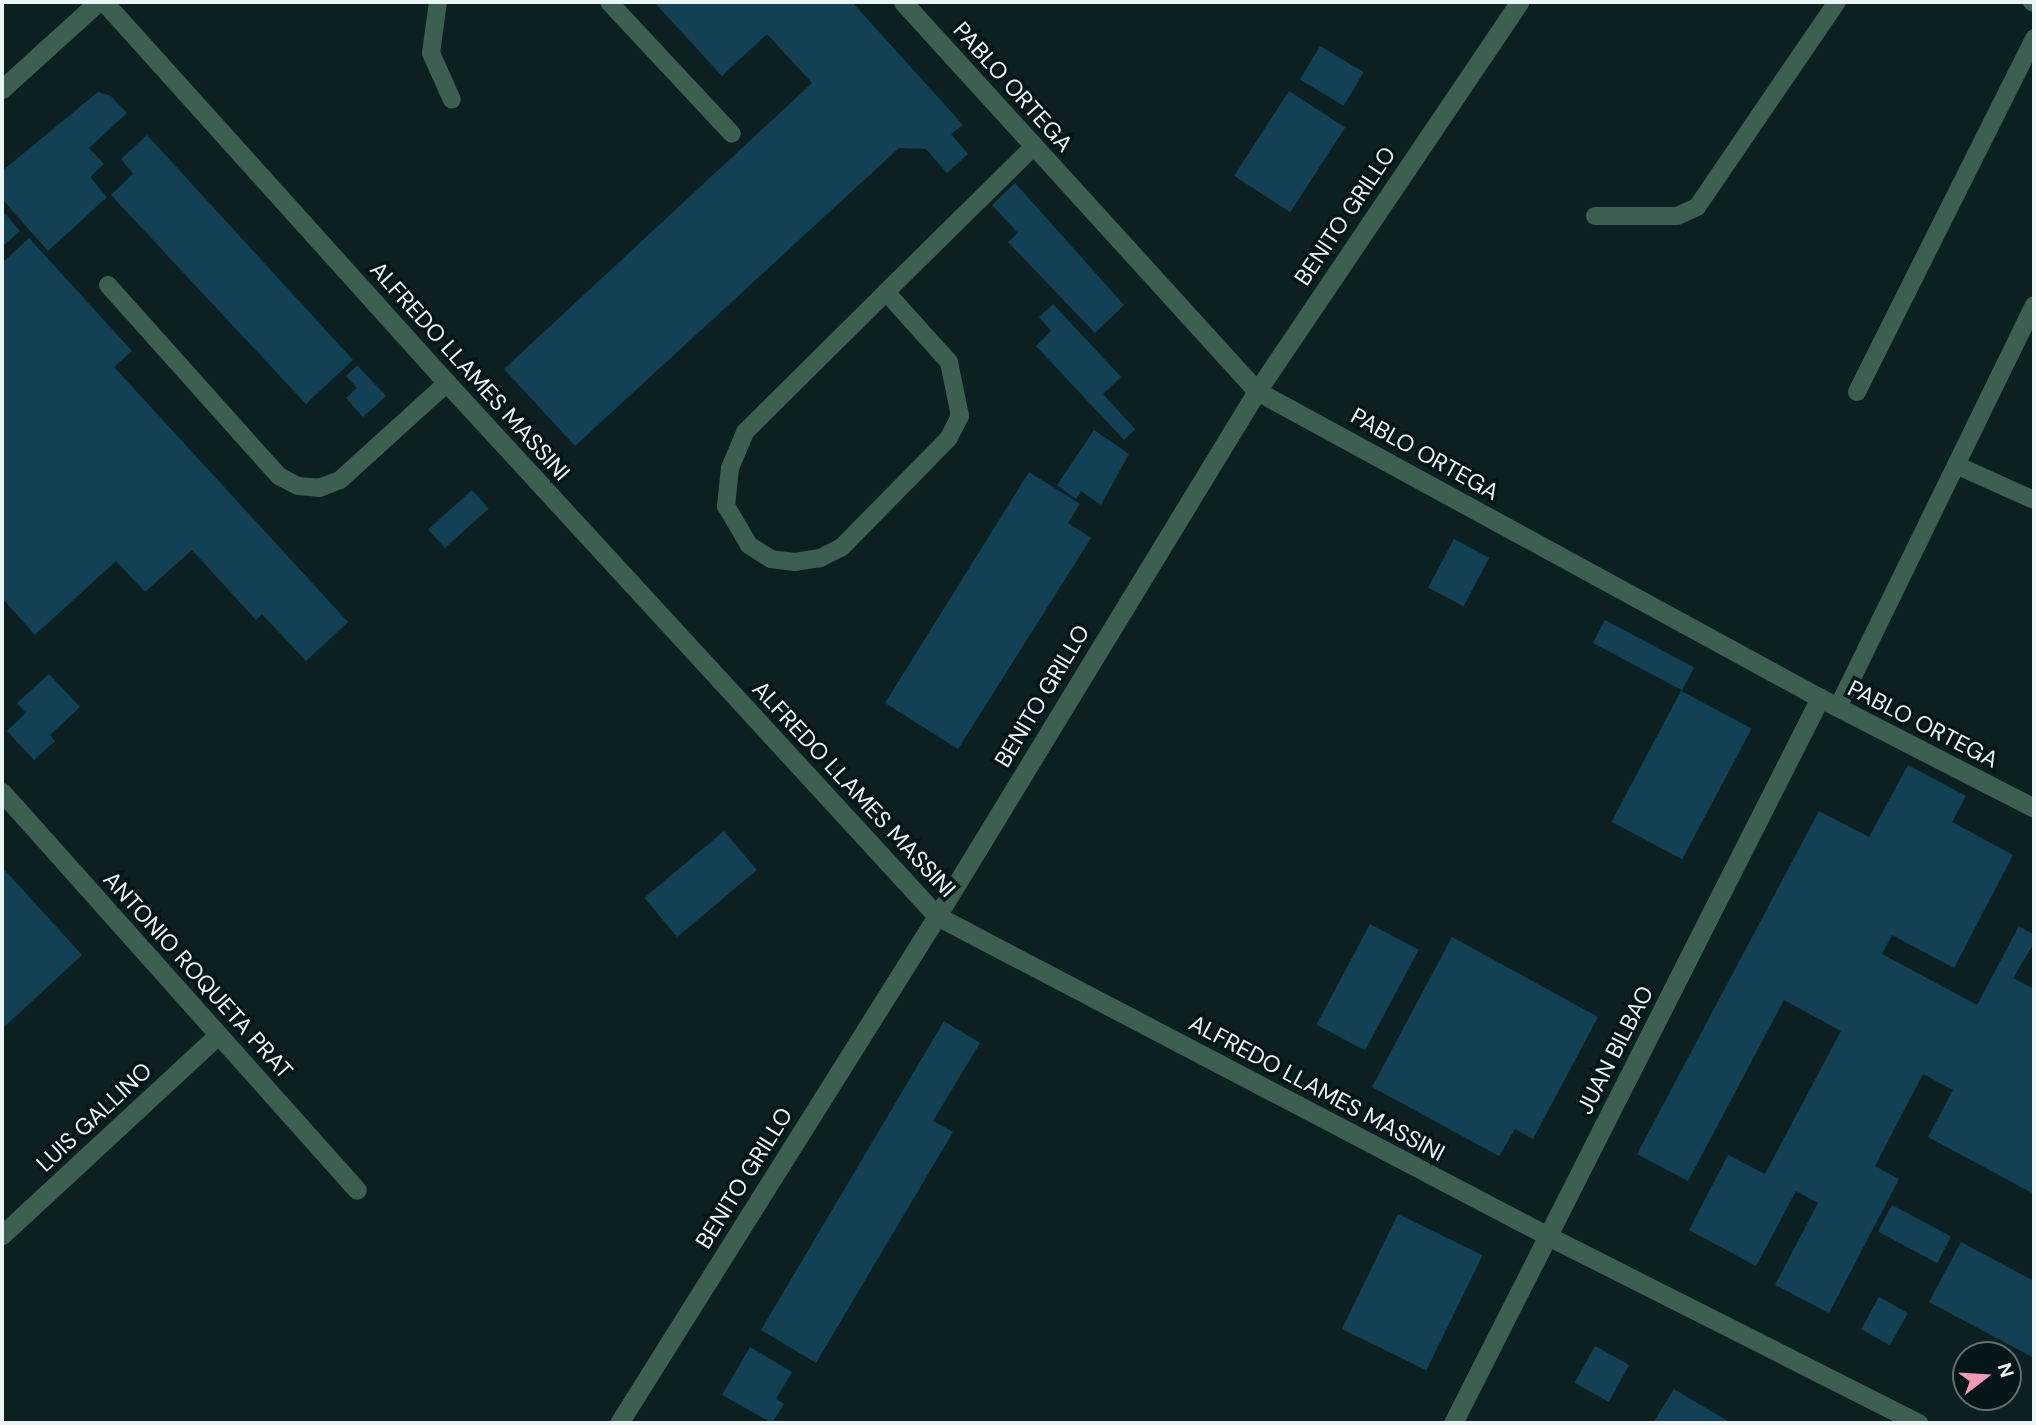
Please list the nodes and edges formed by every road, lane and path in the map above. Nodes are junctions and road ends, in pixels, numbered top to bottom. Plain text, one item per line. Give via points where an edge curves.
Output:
1 (98, 2) edge
2 (104, 2) edge
3 (438, 2) edge
4 (609, 2) edge
5 (903, 2) edge
6 (1519, 2) edge
7 (1837, 2) edge
8 (2034, 38) edge
9 (2, 89) edge
10 (452, 100) dead end
11 (732, 134) dead end
12 (1034, 146) junction
13 (1595, 216) dead end
14 (108, 285) dead end
15 (886, 292) junction
16 (2034, 305) edge
17 (447, 383) junction
18 (1257, 391) junction
19 (1857, 391) dead end
20 (1956, 465) junction
21 (2034, 500) edge
22 (1829, 703) junction
23 (2, 792) edge
24 (2034, 808) edge
25 (937, 916) junction
26 (219, 1035) junction
27 (357, 1190) dead end
28 (2, 1235) edge
29 (1548, 1236) junction
30 (619, 1423) edge
31 (1453, 1423) edge
32 (1918, 1423) edge

1 - 9 street
2 - 17 street, ALFREDO LLAMES MASSINI
3 - 10 lane via 433,10 431,53
4 - 11 lane
5 - 12 street, PABLO ORTEGA
6 - 18 street, BENITO GRILLO
7 - 13 lane via 1697,207 1677,216
8 - 19 lane
12 - 15 lane
12 - 18 street, PABLO ORTEGA
14 - 17 lane via 279,476 298,486 319,488 340,480
15 - 15 lane via 745,432 730,468 726,506 749,545 771,559 820,558 842,547 949,438 960,416 949,362 936,341
16 - 20 lane
17 - 25 street, ALFREDO LLAMES MASSINI
18 - 22 street, PABLO ORTEGA
18 - 25 street, BENITO GRILLO
20 - 21 lane
20 - 22 lane
22 - 24 street, PABLO ORTEGA
22 - 29 street, JUAN BILBAO
23 - 26 street, ANTONIO ROQUETA PRAT
25 - 29 street, ALFREDO LLAMES MASSINI
25 - 30 street, BENITO GRILLO
26 - 27 street, ANTONIO ROQUETA PRAT
26 - 28 street, LUIS GALLINO
29 - 31 street, JUAN BILBAO
29 - 32 street, ALFREDO LLAMES MASSINI

